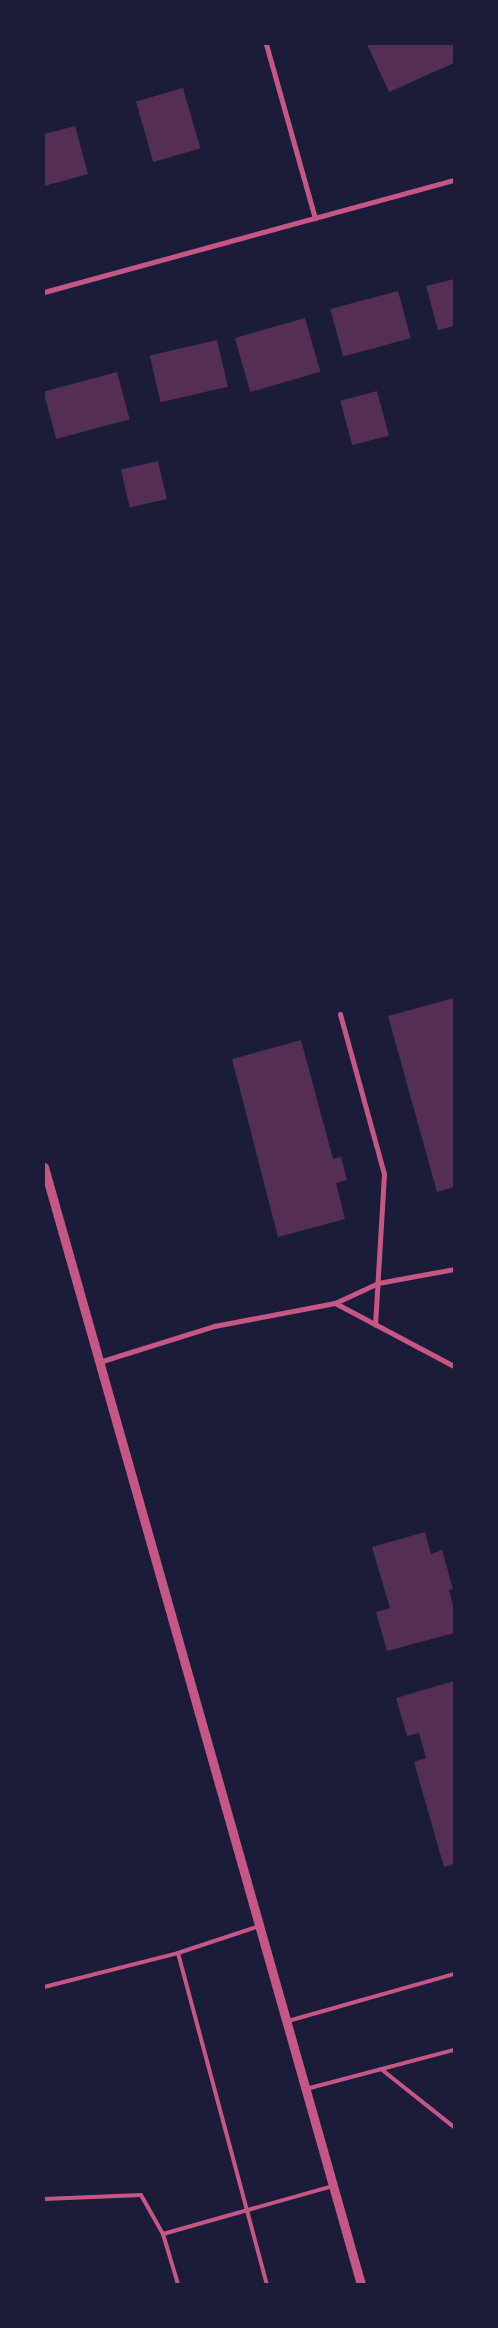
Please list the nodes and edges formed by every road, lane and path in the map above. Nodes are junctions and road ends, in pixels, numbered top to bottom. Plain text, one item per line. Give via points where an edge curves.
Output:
1 (266, 44) edge
2 (454, 180) edge
3 (315, 218) junction
4 (44, 292) edge
5 (340, 1014) dead end
6 (44, 1167) edge
7 (454, 1269) edge
8 (378, 1283) junction
9 (335, 1303) junction
10 (375, 1325) junction
11 (99, 1362) junction
12 (454, 1366) edge
13 (260, 1926) junction
14 (178, 1953) junction
15 (454, 1974) edge
16 (44, 1987) edge
17 (286, 2022) junction
18 (454, 2050) edge
19 (381, 2070) junction
20 (306, 2089) junction
21 (454, 2127) edge
22 (333, 2186) junction
23 (44, 2199) edge
24 (247, 2210) junction
25 (163, 2234) junction
26 (178, 2284) edge
27 (268, 2284) edge
28 (361, 2284) edge

1 - 3 street
2 - 3 street
3 - 4 street
5 - 8 street via 384,1174
6 - 11 street
7 - 8 street
8 - 9 street
8 - 10 street
9 - 10 street
9 - 11 street via 214,1326
10 - 12 street
11 - 13 street
13 - 14 lane
13 - 17 street
14 - 16 lane
14 - 24 lane
15 - 17 lane
17 - 20 street
18 - 19 lane
19 - 20 lane
19 - 21 lane
20 - 22 street
22 - 24 lane
22 - 28 street
23 - 25 lane via 140,2195
24 - 25 lane
24 - 27 lane
25 - 26 lane

